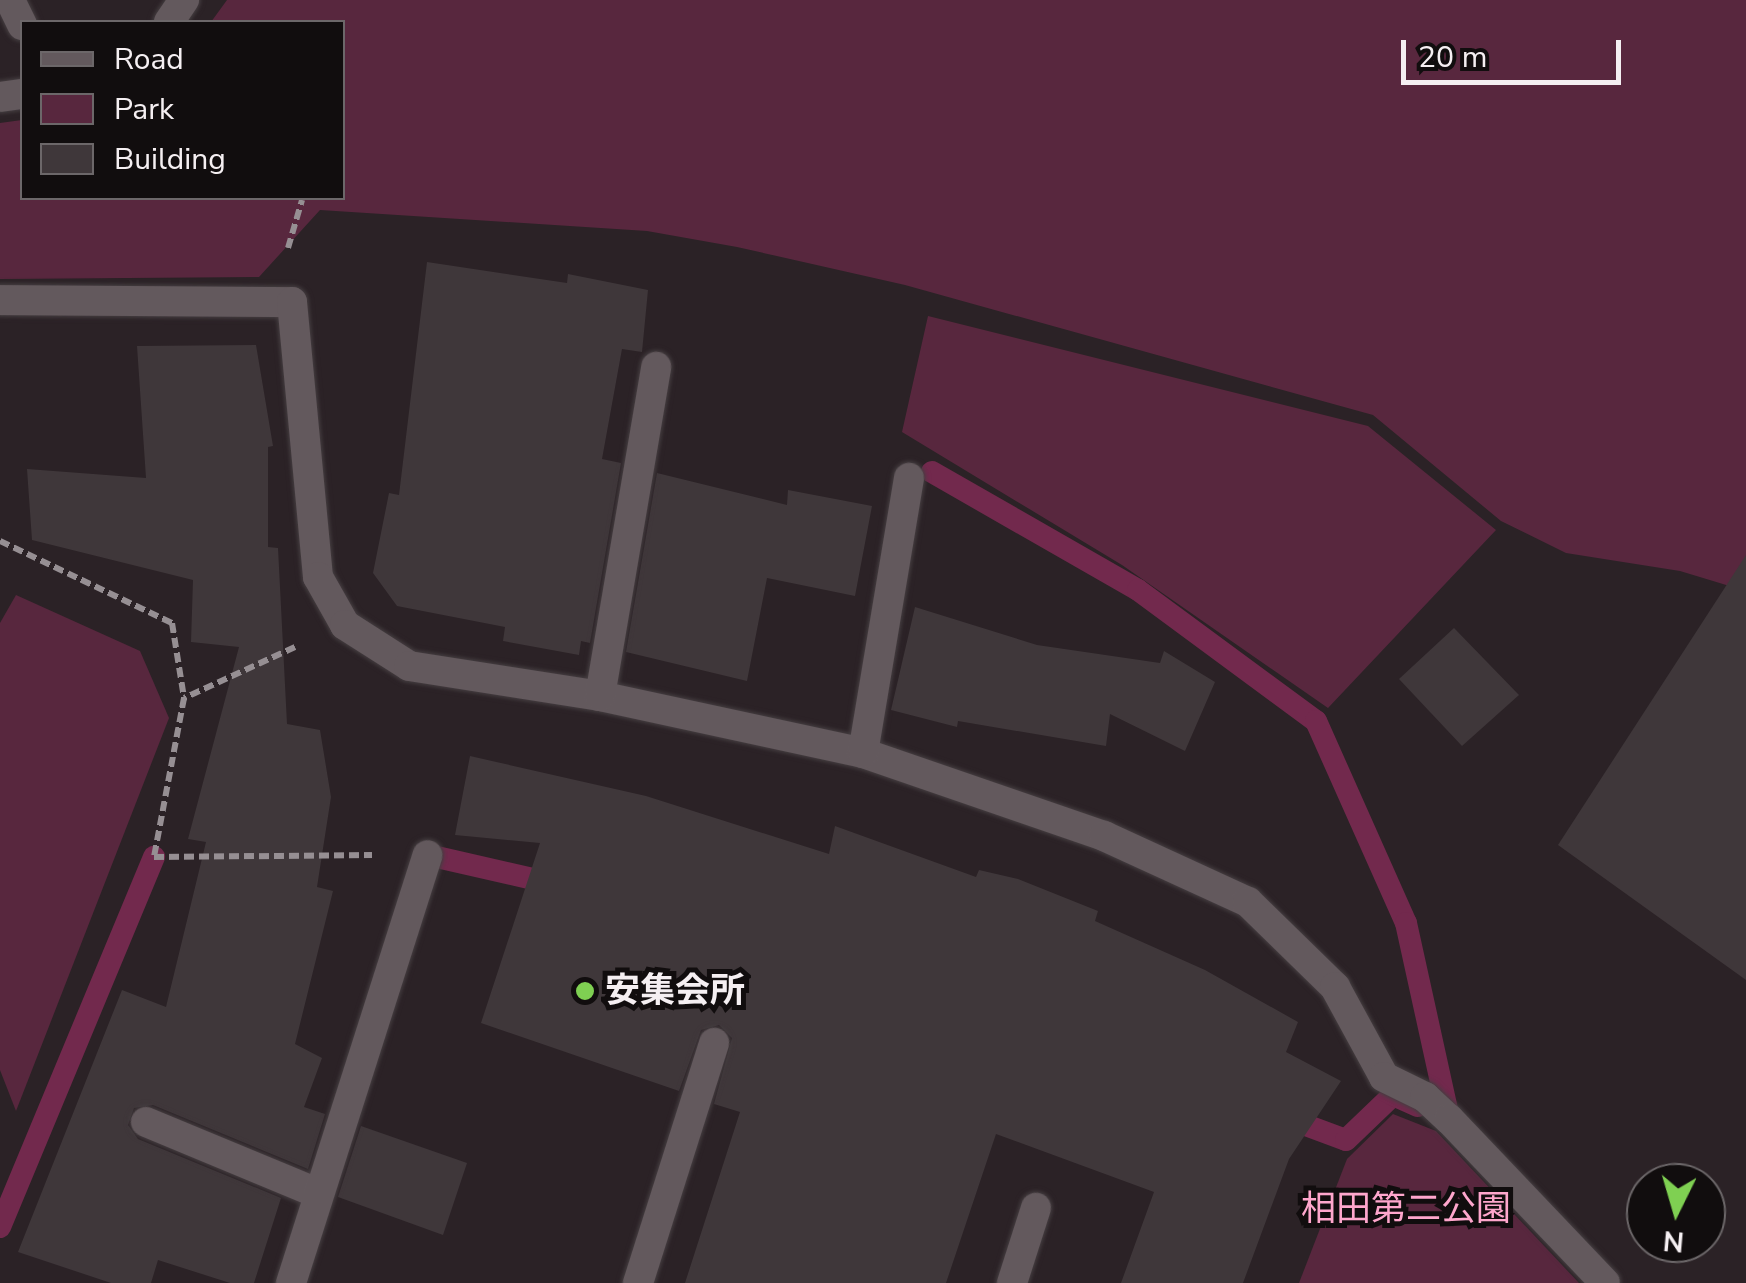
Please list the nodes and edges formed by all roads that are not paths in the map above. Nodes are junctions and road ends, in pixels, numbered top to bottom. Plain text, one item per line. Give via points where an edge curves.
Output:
1 (0, 300) edge
2 (656, 367) dead end
3 (909, 478) dead end
4 (600, 696) junction
5 (863, 753) junction
6 (428, 855) road end
7 (714, 1043) dead end
8 (146, 1122) dead end
9 (318, 1192) junction
10 (1036, 1208) dead end
11 (291, 1283) edge
12 (638, 1283) edge
13 (1012, 1283) edge
14 (1605, 1283) edge

1 - 4 street via 292,302 318,577 345,624 409,666
2 - 4 street
3 - 5 street
4 - 5 street
5 - 14 street via 1104,836 1248,902 1335,987 1384,1078 1425,1097 1449,1118
6 - 9 street
7 - 12 street
8 - 9 street
9 - 11 street
10 - 13 street

